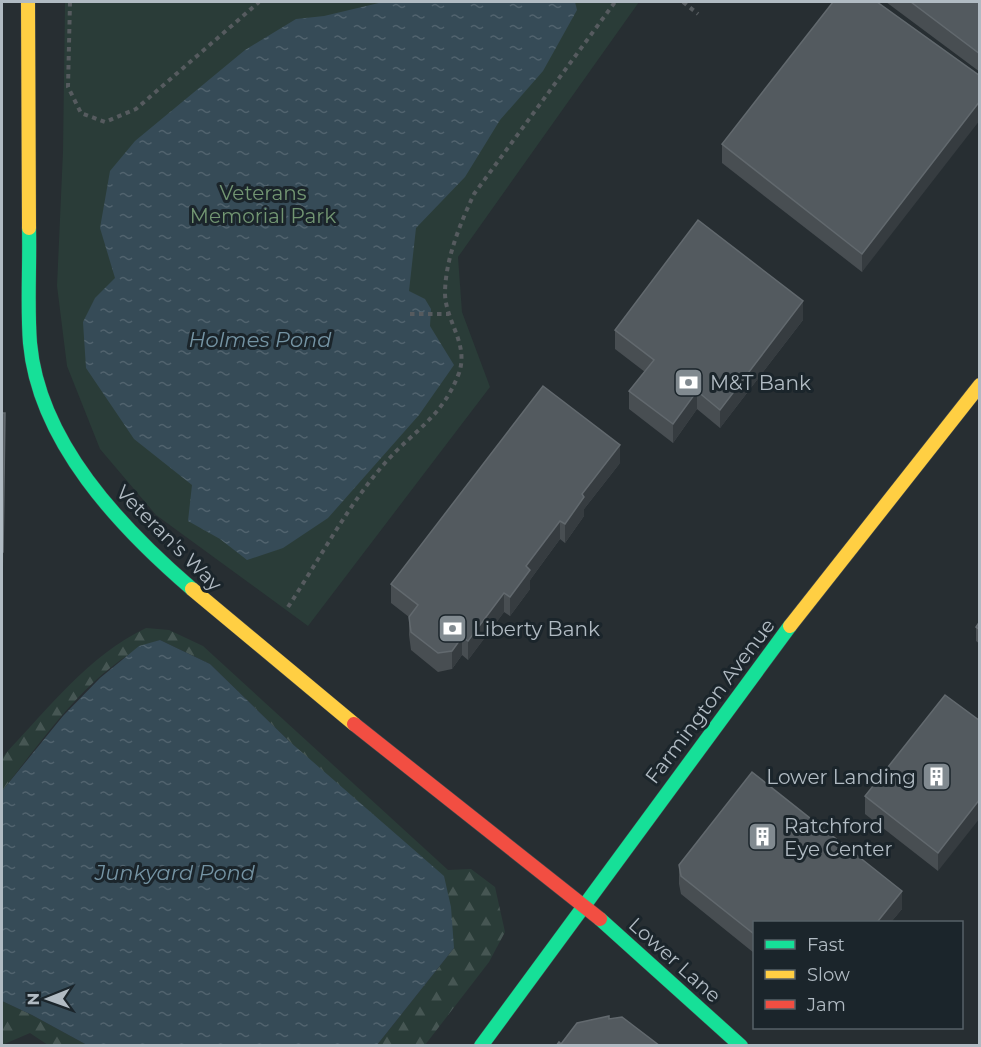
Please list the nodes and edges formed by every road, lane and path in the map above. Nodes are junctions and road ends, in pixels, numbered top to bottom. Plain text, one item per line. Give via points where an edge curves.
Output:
1 (28, 2) edge
2 (70, 2) edge
3 (259, 2) edge
4 (615, 2) edge
5 (683, 2) edge
6 (698, 14) dead end
7 (410, 314) dead end
8 (449, 314) junction
9 (980, 385) edge
10 (288, 607) dead end
11 (583, 904) junction
12 (481, 1046) edge
13 (741, 1046) edge

1 - 11 street, Veteran's Way via 30,343 38,385 81,471 115,516 223,617
2 - 3 path via 68,87 81,113 105,122 136,109
4 - 8 path via 474,194 459,225 449,267 445,294
5 - 6 path
7 - 8 path
8 - 10 path via 462,348 460,371 446,401 428,424 385,463
9 - 11 street, Farmington Avenue via 784,633
11 - 12 street, Farmington Avenue
11 - 13 street, Lower Lane

